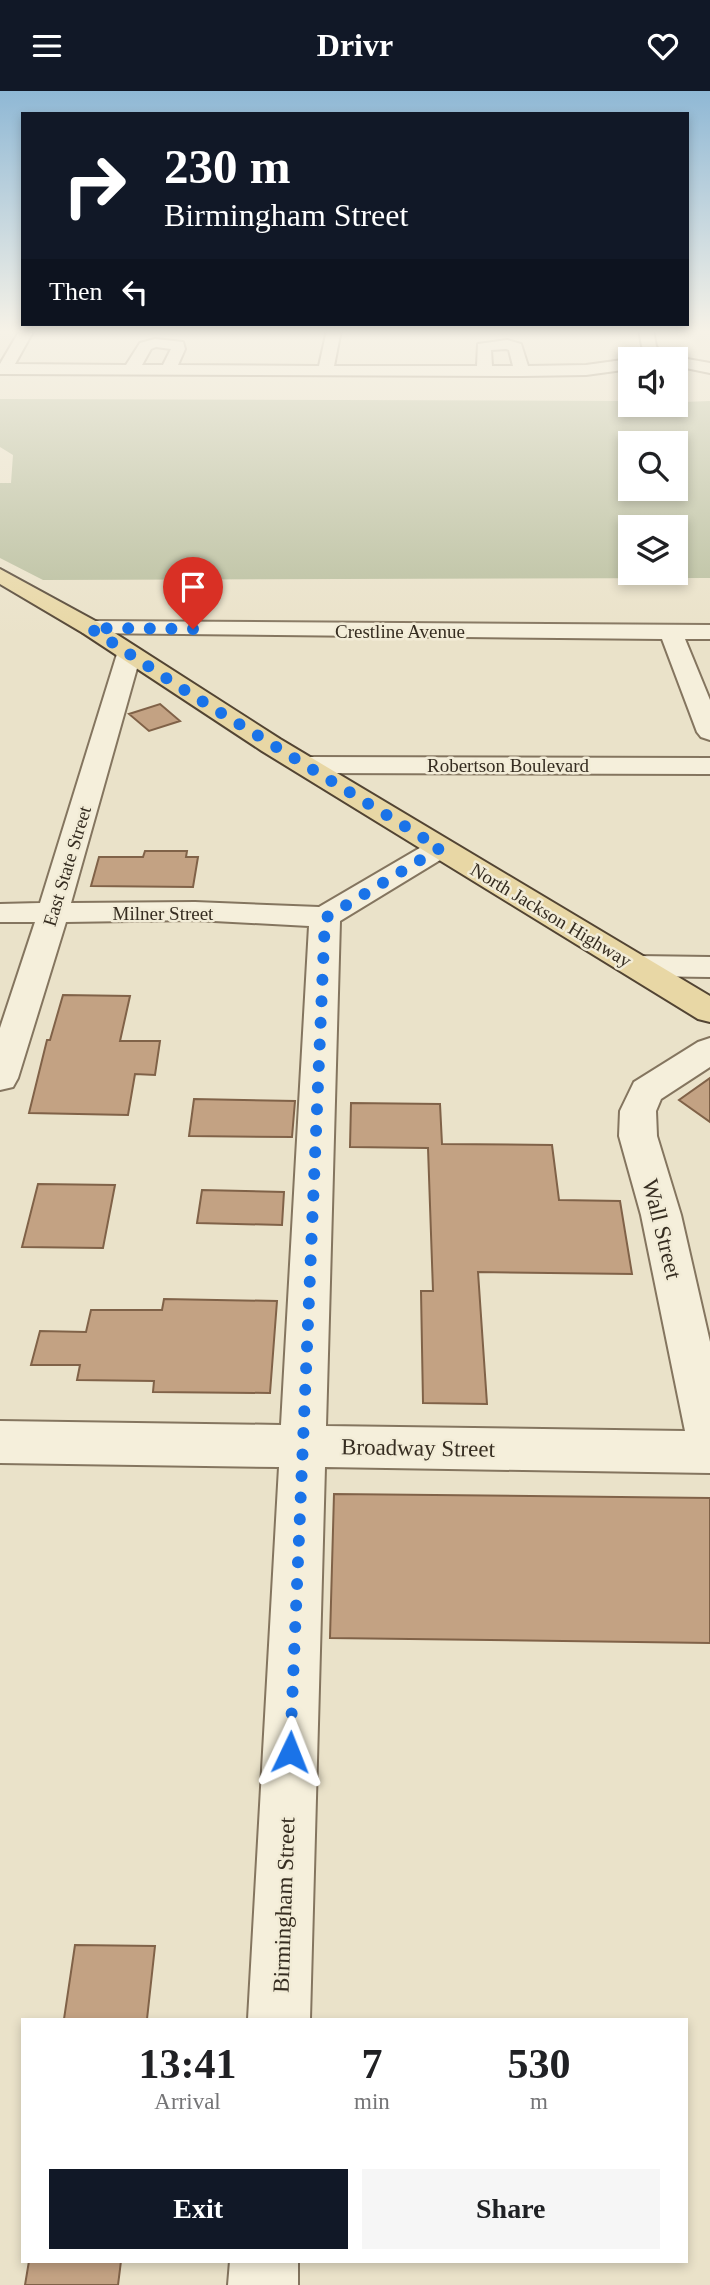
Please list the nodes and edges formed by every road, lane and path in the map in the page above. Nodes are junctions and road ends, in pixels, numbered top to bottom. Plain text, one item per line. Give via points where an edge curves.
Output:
1 (0, 575) edge
2 (90, 628) junction
3 (671, 632) junction
4 (710, 632) edge
5 (129, 654) junction
6 (710, 732) edge
7 (306, 765) junction
8 (710, 766) edge
9 (440, 848) junction
10 (0, 913) edge
11 (53, 913) junction
12 (325, 918) junction
13 (638, 966) junction
14 (710, 967) edge
15 (710, 1011) edge
16 (710, 1050) edge
17 (0, 1078) edge
18 (710, 1441) edge
19 (0, 1442) edge
20 (301, 1447) junction
21 (710, 1452) edge
22 (279, 2018) edge
23 (264, 2263) edge
24 (263, 2285) edge

1 - 2 main road, North Jackson Highway
2 - 3 street, Crestline Avenue
2 - 5 main road, North Jackson Highway
3 - 4 street, Crestline Avenue
3 - 6 street
5 - 7 main road, North Jackson Highway
5 - 11 street, East State Street
7 - 8 street, Robertson Boulevard
7 - 9 main road, North Jackson Highway
9 - 12 street
9 - 13 main road, North Jackson Highway
10 - 11 street, Milner Street
11 - 12 street, Milner Street via 195,911
11 - 17 street, East State Street
12 - 20 street, Birmingham Street
13 - 14 street
13 - 15 main road, North Jackson Highway
16 - 18 street, Wall Street via 648,1091 638,1111 638,1136 661,1215
19 - 20 street, Broadway Street
20 - 21 street, Broadway Street
20 - 22 street, Birmingham Street
23 - 24 street

